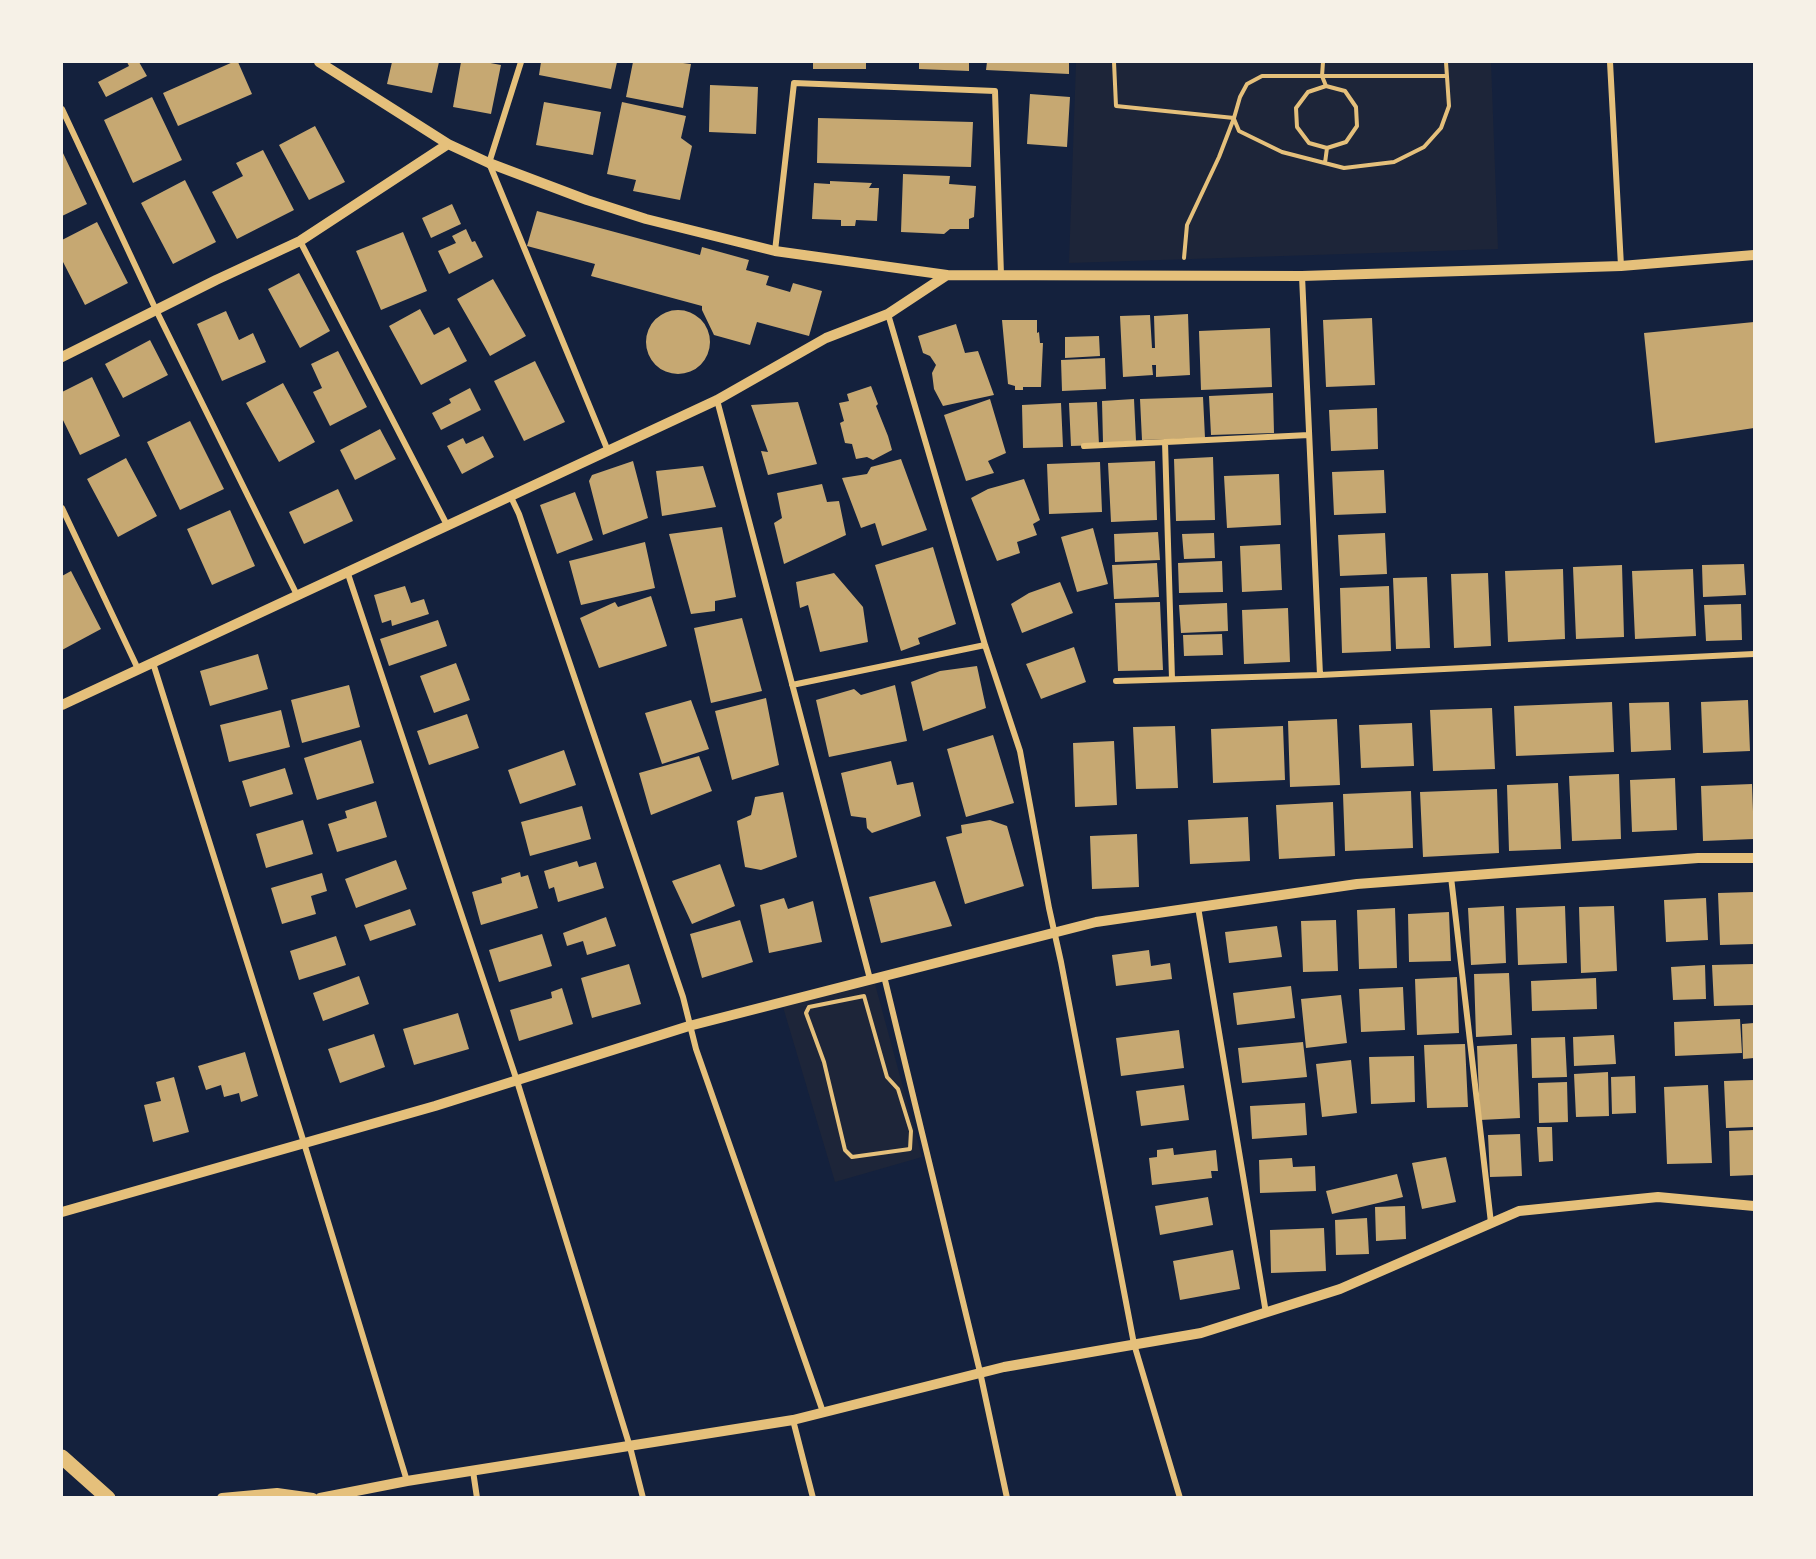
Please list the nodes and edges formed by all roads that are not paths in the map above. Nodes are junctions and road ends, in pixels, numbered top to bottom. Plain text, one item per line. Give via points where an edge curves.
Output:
1 (319, 62) edge
2 (521, 62) edge
3 (1610, 62) edge
4 (62, 109) edge
5 (448, 144) junction
6 (489, 163) junction
7 (300, 241) junction
8 (775, 251) junction
9 (1755, 255) edge
10 (1621, 266) junction
11 (947, 275) junction
12 (1001, 276) junction
13 (1302, 276) junction
14 (156, 310) junction
15 (888, 314) junction
16 (62, 357) edge
17 (717, 400) junction
18 (1309, 435) junction
19 (1165, 442) junction
20 (1084, 446) dead end
21 (608, 451) junction
22 (510, 495) junction
23 (62, 508) edge
24 (447, 525) junction
25 (347, 572) junction
26 (297, 595) junction
27 (985, 645) junction
28 (1755, 654) edge
29 (153, 663) junction
30 (138, 669) junction
31 (1320, 675) junction
32 (1172, 679) junction
33 (1116, 681) dead end
34 (792, 685) junction
35 (62, 705) edge
36 (1755, 858) edge
37 (1451, 876) junction
38 (1198, 907) junction
39 (1055, 932) junction
40 (884, 975) junction
41 (870, 979) junction
42 (689, 1026) junction
43 (517, 1081) junction
44 (304, 1143) junction
45 (1755, 1206) edge
46 (62, 1212) edge
47 (1491, 1223) junction
48 (1266, 1312) junction
49 (1134, 1344) junction
50 (980, 1372) junction
51 (823, 1412) junction
52 (793, 1420) junction
53 (630, 1447) junction
54 (62, 1457) edge
55 (473, 1471) junction
56 (407, 1481) junction
57 (108, 1497) edge
58 (222, 1497) edge
59 (313, 1497) edge
60 (320, 1497) edge
61 (477, 1497) edge
62 (643, 1497) edge
63 (813, 1497) edge
64 (1007, 1497) edge
65 (1180, 1497) edge

1 - 5 street
2 - 6 street
3 - 10 street
4 - 14 street
5 - 6 street
5 - 7 street
6 - 8 street via 646,219
6 - 21 street
7 - 14 street
7 - 24 street
8 - 11 street
8 - 12 street via 794,83 995,91
9 - 10 street
10 - 13 street
11 - 12 street
11 - 15 street
12 - 13 street
13 - 18 street
14 - 16 street
14 - 26 street
15 - 17 street via 826,338
15 - 27 street
17 - 21 street
17 - 34 street
18 - 19 street
18 - 31 street
19 - 20 street
19 - 32 street
21 - 22 street
22 - 24 street
22 - 42 street via 683,997
23 - 30 street
24 - 25 street
25 - 26 street
25 - 43 street
26 - 29 street
27 - 34 street
27 - 39 street via 1020,751
28 - 31 street
29 - 30 street
29 - 44 street
30 - 35 street
31 - 32 street
32 - 33 street
34 - 41 street
36 - 37 street via 1698,858
37 - 38 street via 1357,884
37 - 47 street
38 - 39 street
38 - 48 street
39 - 40 street
39 - 49 street
40 - 41 street
40 - 50 street
41 - 42 street
42 - 43 street
42 - 51 street
43 - 44 street
43 - 53 street
44 - 46 street
44 - 56 street
45 - 47 street via 1658,1197 1519,1211
47 - 48 street via 1340,1289
48 - 49 street via 1201,1333
49 - 50 street
49 - 65 street
50 - 51 street
50 - 64 street
51 - 52 street
52 - 53 street
52 - 63 street
53 - 55 street
53 - 62 street
54 - 57 main road
55 - 56 street
55 - 61 street
56 - 60 street
58 - 59 street via 277,1493

